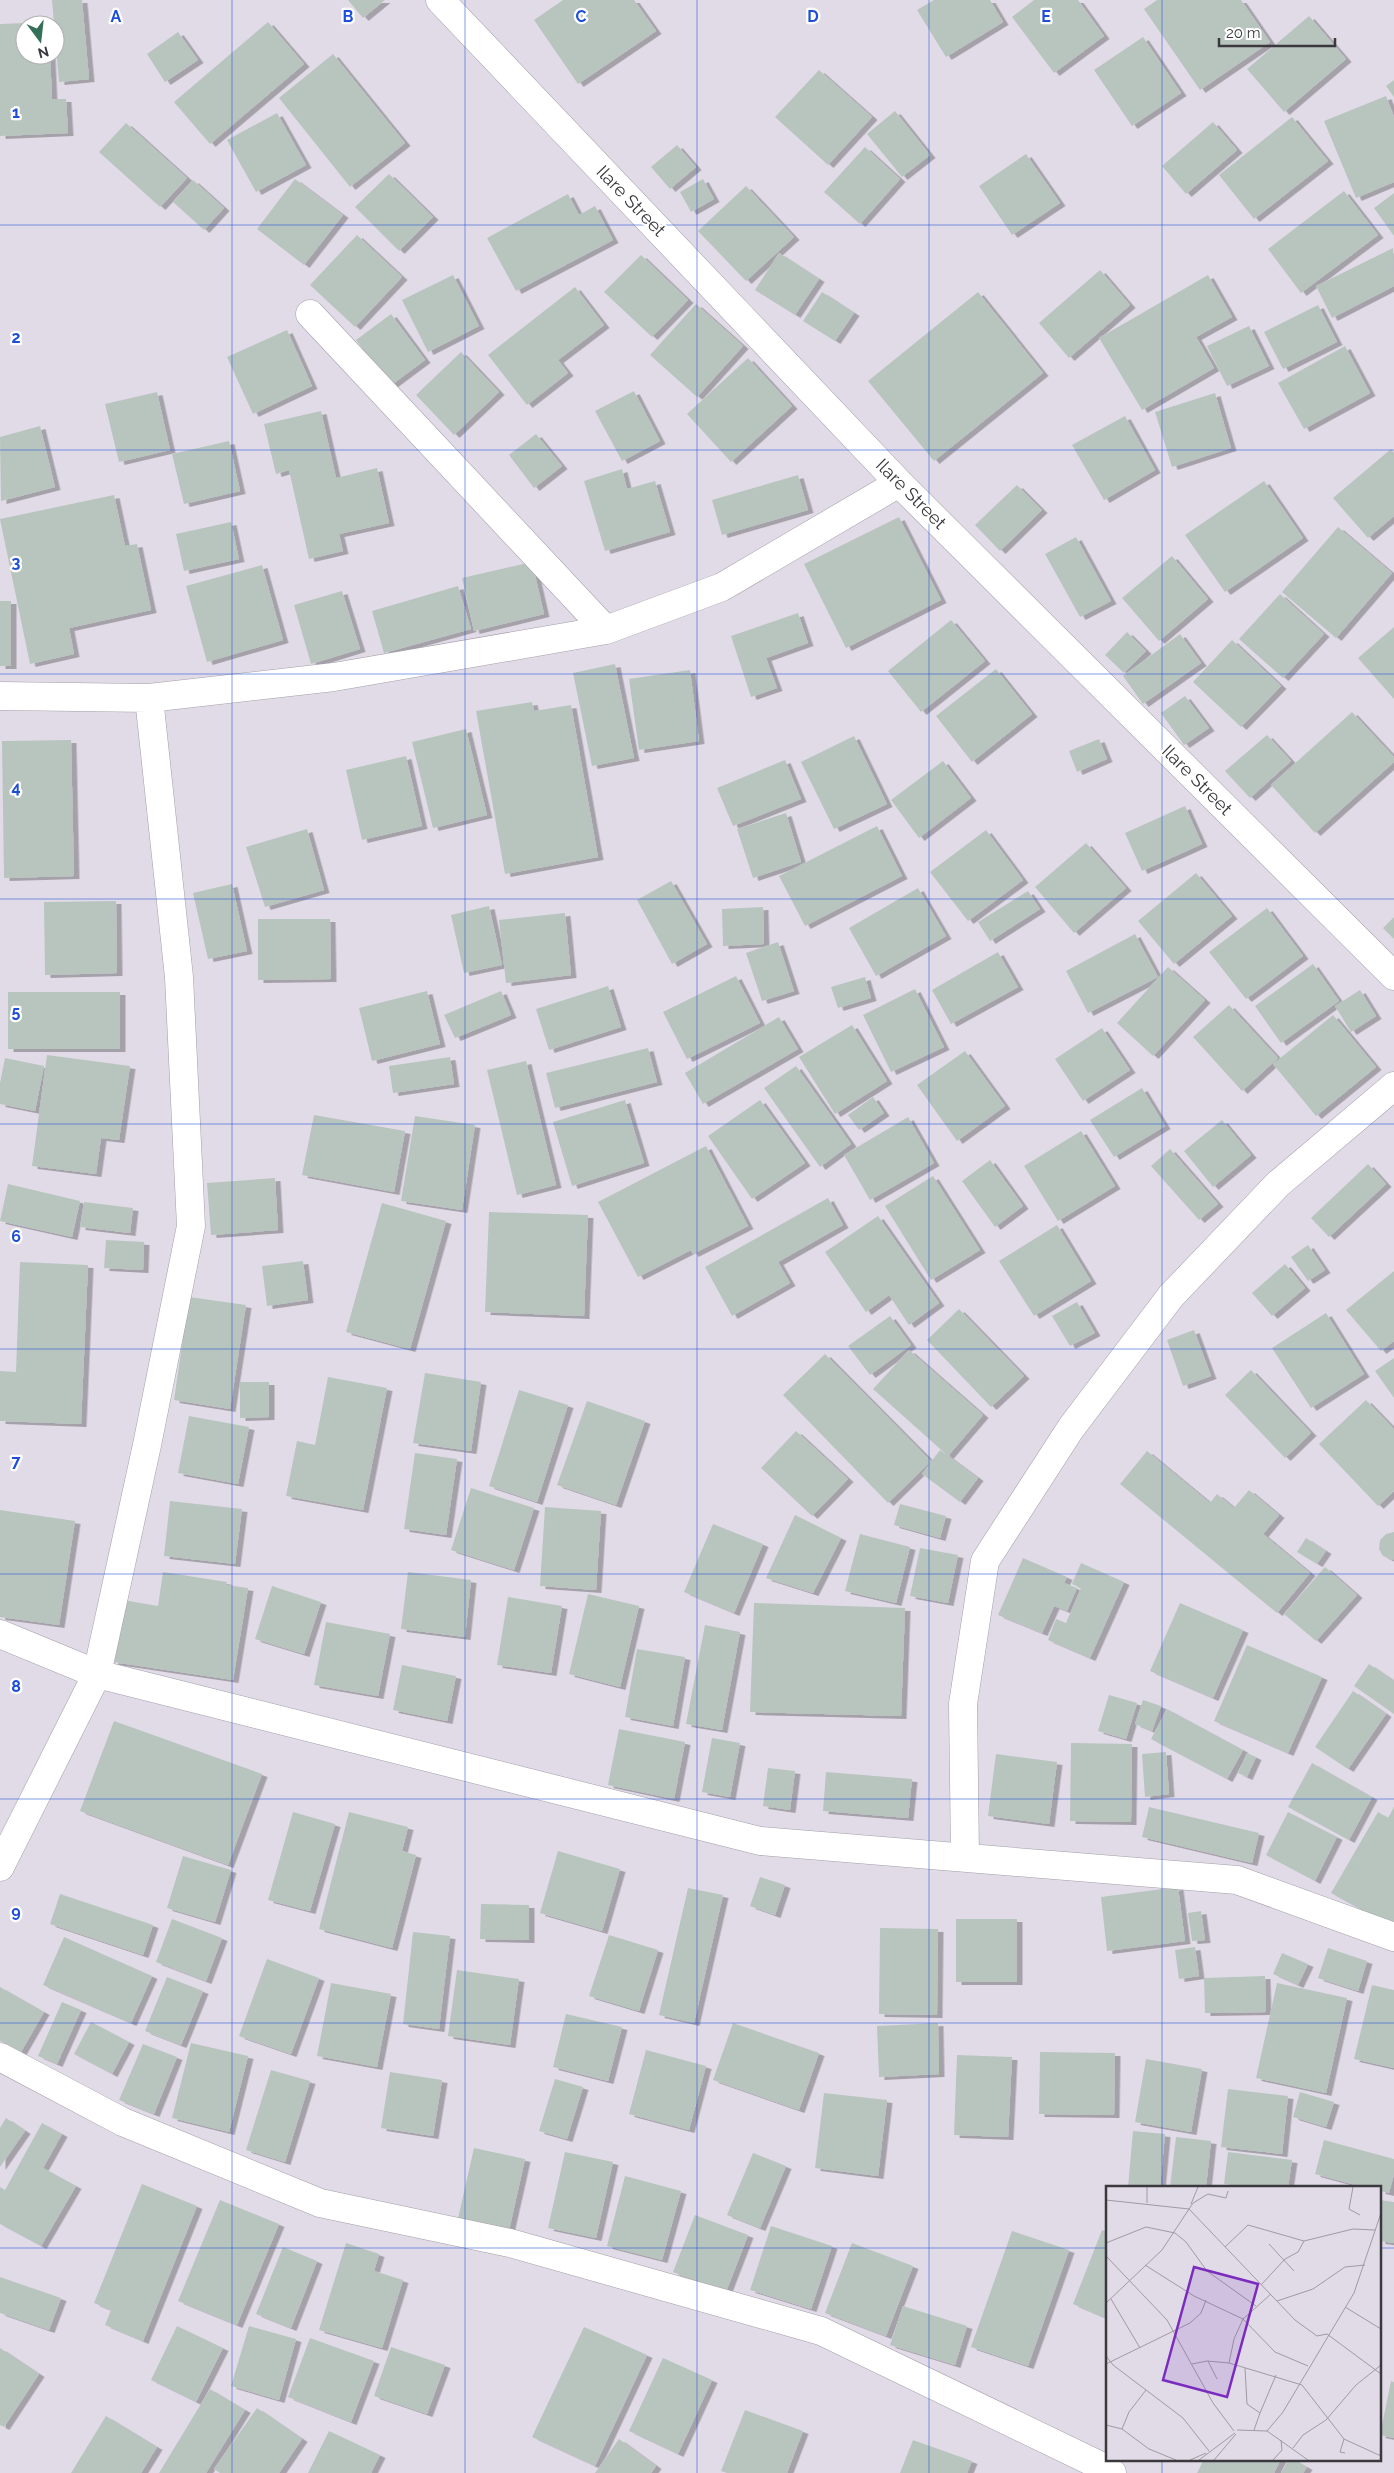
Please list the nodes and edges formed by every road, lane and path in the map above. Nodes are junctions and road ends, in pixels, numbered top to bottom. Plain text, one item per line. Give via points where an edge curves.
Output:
1 (440, 0) edge
2 (310, 314) dead end
3 (899, 483) junction
4 (606, 630) junction
5 (0, 696) edge
6 (149, 698) junction
7 (1394, 976) edge
8 (1394, 1086) edge
9 (0, 1634) edge
10 (96, 1674) junction
11 (964, 1856) junction
12 (0, 1867) edge
13 (1394, 1936) edge
14 (0, 2057) edge
15 (1112, 2473) edge

1 - 3 street, Ilare Street
2 - 4 street
3 - 4 street via 722,587
3 - 7 street, Ilare Street
4 - 6 street via 334,677
5 - 6 street
6 - 10 street via 179,977 191,1226 145,1455
8 - 11 street via 1278,1184 1171,1296 1072,1428 985,1561 964,1704
9 - 10 street
10 - 11 street via 760,1841
10 - 12 street
11 - 13 street via 1237,1880
14 - 15 street via 123,2122 320,2203 510,2243 821,2332

